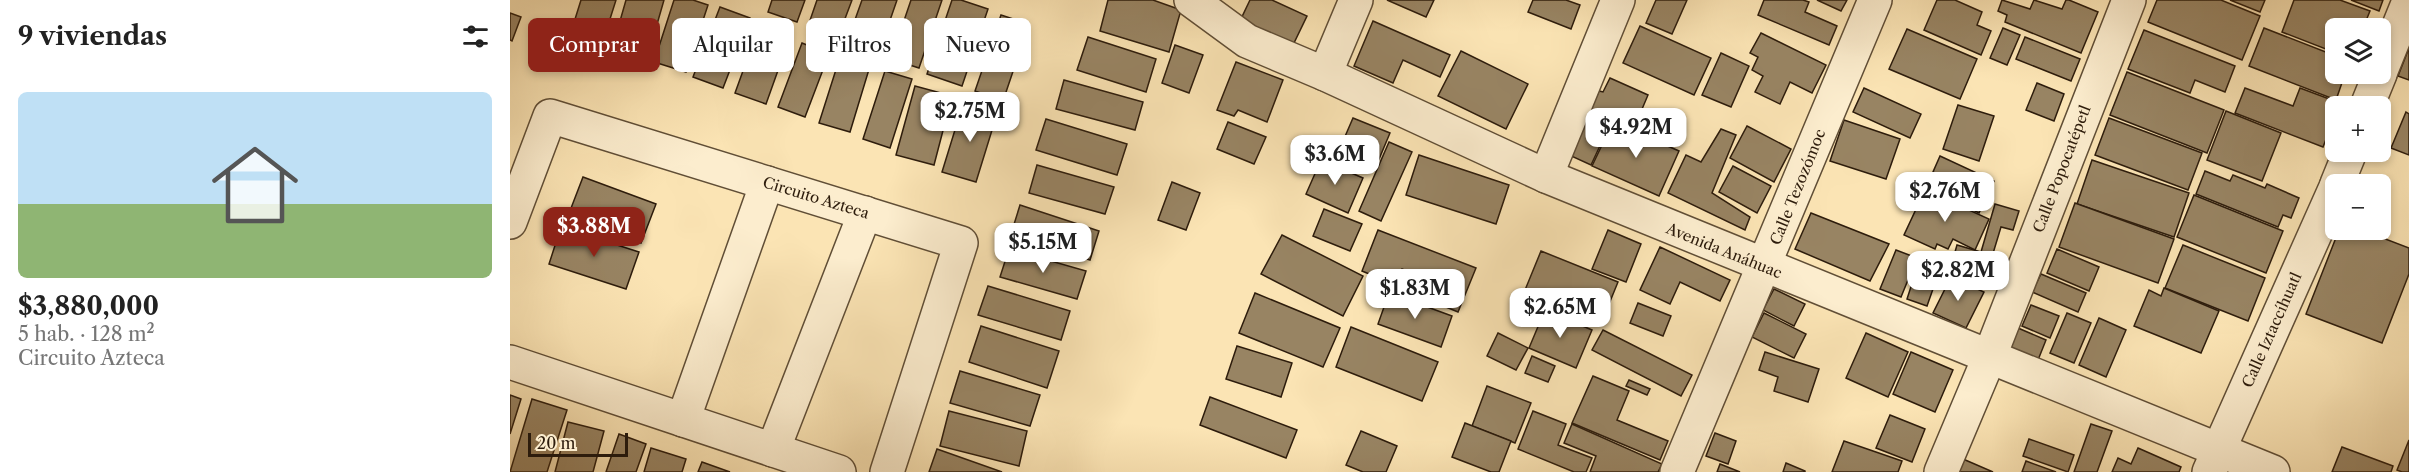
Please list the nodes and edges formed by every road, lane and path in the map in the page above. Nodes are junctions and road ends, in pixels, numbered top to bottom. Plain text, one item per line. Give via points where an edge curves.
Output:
1 (1191, 0) edge
2 (1356, 0) edge
3 (1618, 0) edge
4 (1875, 0) edge
5 (2128, 0) edge
6 (2409, 1) edge
7 (2391, 46) edge
8 (1325, 74) junction
9 (1546, 176) junction
10 (767, 183) junction
11 (2325, 211) edge
12 (865, 213) junction
13 (510, 222) edge
14 (1764, 267) junction
15 (1989, 358) junction
16 (510, 362) edge
17 (683, 420) junction
18 (773, 450) junction
19 (2214, 461) edge
20 (839, 472) edge
21 (887, 472) edge
22 (1677, 472) edge
23 (1941, 472) edge
24 (2272, 472) edge

1 - 8 street, Avenida Anáhuac via 1247,41
2 - 8 street
3 - 9 street
4 - 14 street, Calle Tezozómoc
5 - 15 street, Calle Popocatépetl
6 - 7 street
8 - 9 street, Avenida Anáhuac
9 - 14 street, Avenida Anáhuac
10 - 12 street, Circuito Azteca
10 - 13 street, Circuito Azteca via 550,116
10 - 17 street
11 - 19 street, Calle Iztaccíhuatl
12 - 18 street
12 - 21 street, Circuito Azteca via 961,243
14 - 15 street, Avenida Anáhuac
14 - 22 street, Calle Tezozómoc
15 - 19 street, Avenida Anáhuac
15 - 23 street, Calle Popocatépetl
16 - 17 street
17 - 18 street
18 - 20 street
19 - 24 street, Avenida Anáhuac

